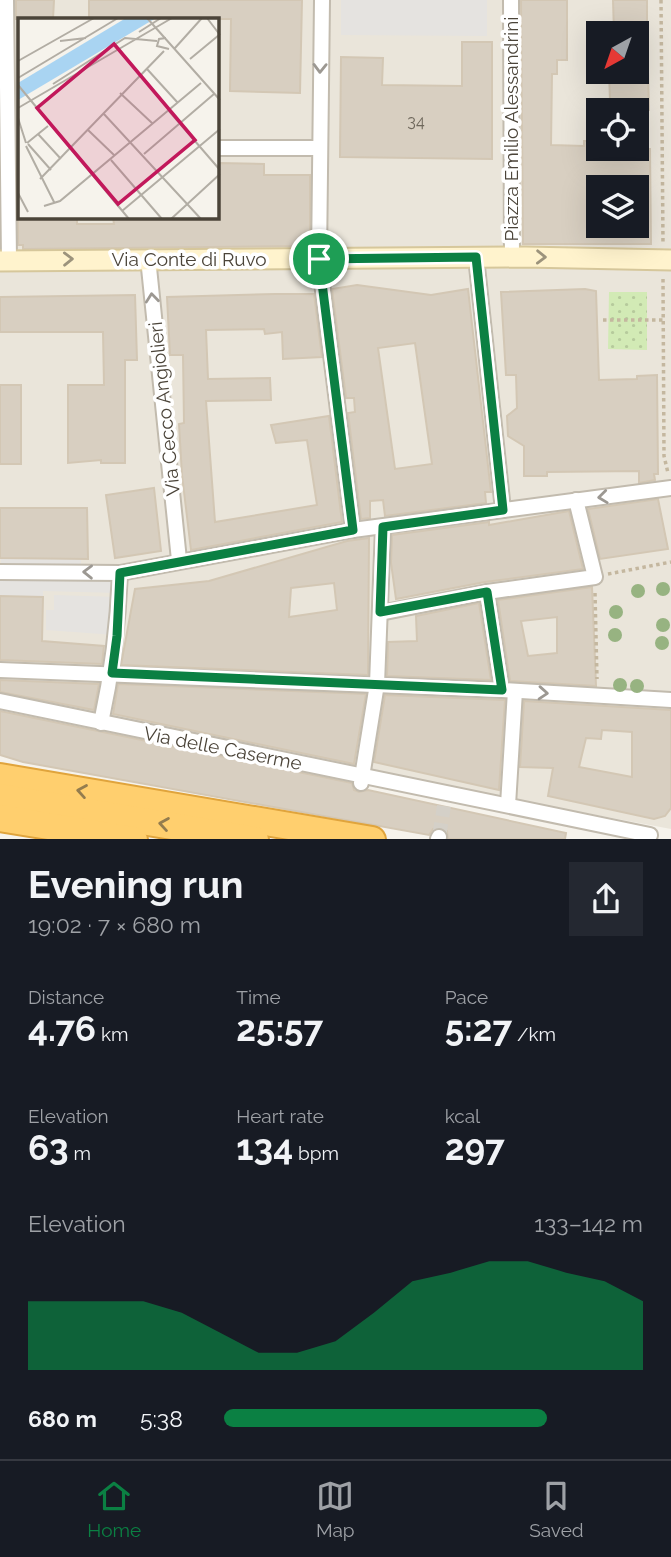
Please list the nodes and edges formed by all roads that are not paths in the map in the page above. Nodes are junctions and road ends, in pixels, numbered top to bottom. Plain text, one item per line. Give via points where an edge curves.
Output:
1 (6, 0) edge
2 (322, 0) edge
3 (511, 0) edge
4 (219, 148) edge
5 (319, 148) junction
6 (9, 149) edge
7 (476, 257) junction
8 (512, 257) junction
9 (148, 258) junction
10 (319, 259) junction
11 (667, 259) edge
12 (4, 261) edge
13 (671, 488) edge
14 (576, 500) junction
15 (503, 510) junction
16 (383, 527) junction
17 (353, 530) junction
18 (179, 560) junction
19 (0, 572) edge
20 (120, 573) junction
21 (487, 592) junction
22 (380, 612) junction
23 (0, 670) edge
24 (112, 673) junction
25 (377, 684) junction
26 (509, 690) junction
27 (671, 700) edge
28 (0, 701) edge
29 (101, 723) junction
30 (0, 777) edge
31 (362, 780) junction
32 (0, 797) edge
33 (509, 805) junction
34 (0, 818) edge
35 (0, 835) edge
36 (650, 835) dead end
37 (22, 839) edge
38 (134, 839) edge
39 (255, 839) edge
40 (372, 839) edge

1 - 6 street
2 -> 5 street
3 - 8 street, Piazza Emilio Alessandrini
4 - 5 street
5 - 10 street
6 - 12 street
7 - 8 main road, Via Conte di Ruvo
7 - 10 main road, Via Conte di Ruvo
7 - 15 street
8 -> 11 main road, Via Conte di Ruvo
9 - 10 main road, Via Conte di Ruvo
12 -> 9 main road, Via Conte di Ruvo
18 -> 9 street, Via Cecco Angiolieri
10 - 17 street
13 -> 14 street
14 - 15 street
14 - 21 street via 595,577
15 - 16 street
16 - 17 street
16 - 22 street
17 - 18 street
18 - 20 street
20 -> 19 street
20 - 24 street
21 - 22 street
21 - 26 street
22 - 25 street
23 - 24 street
24 - 25 street
24 - 29 street
25 - 26 street
25 - 31 street
26 -> 27 street
26 - 33 street
28 - 29 street, Via delle Caserme
29 - 31 street, Via delle Caserme
40 -> 30 highway
31 - 33 street, Via delle Caserme via 446,800
39 -> 32 highway
33 - 36 street, Via delle Caserme
34 - 38 highway
35 - 37 highway

